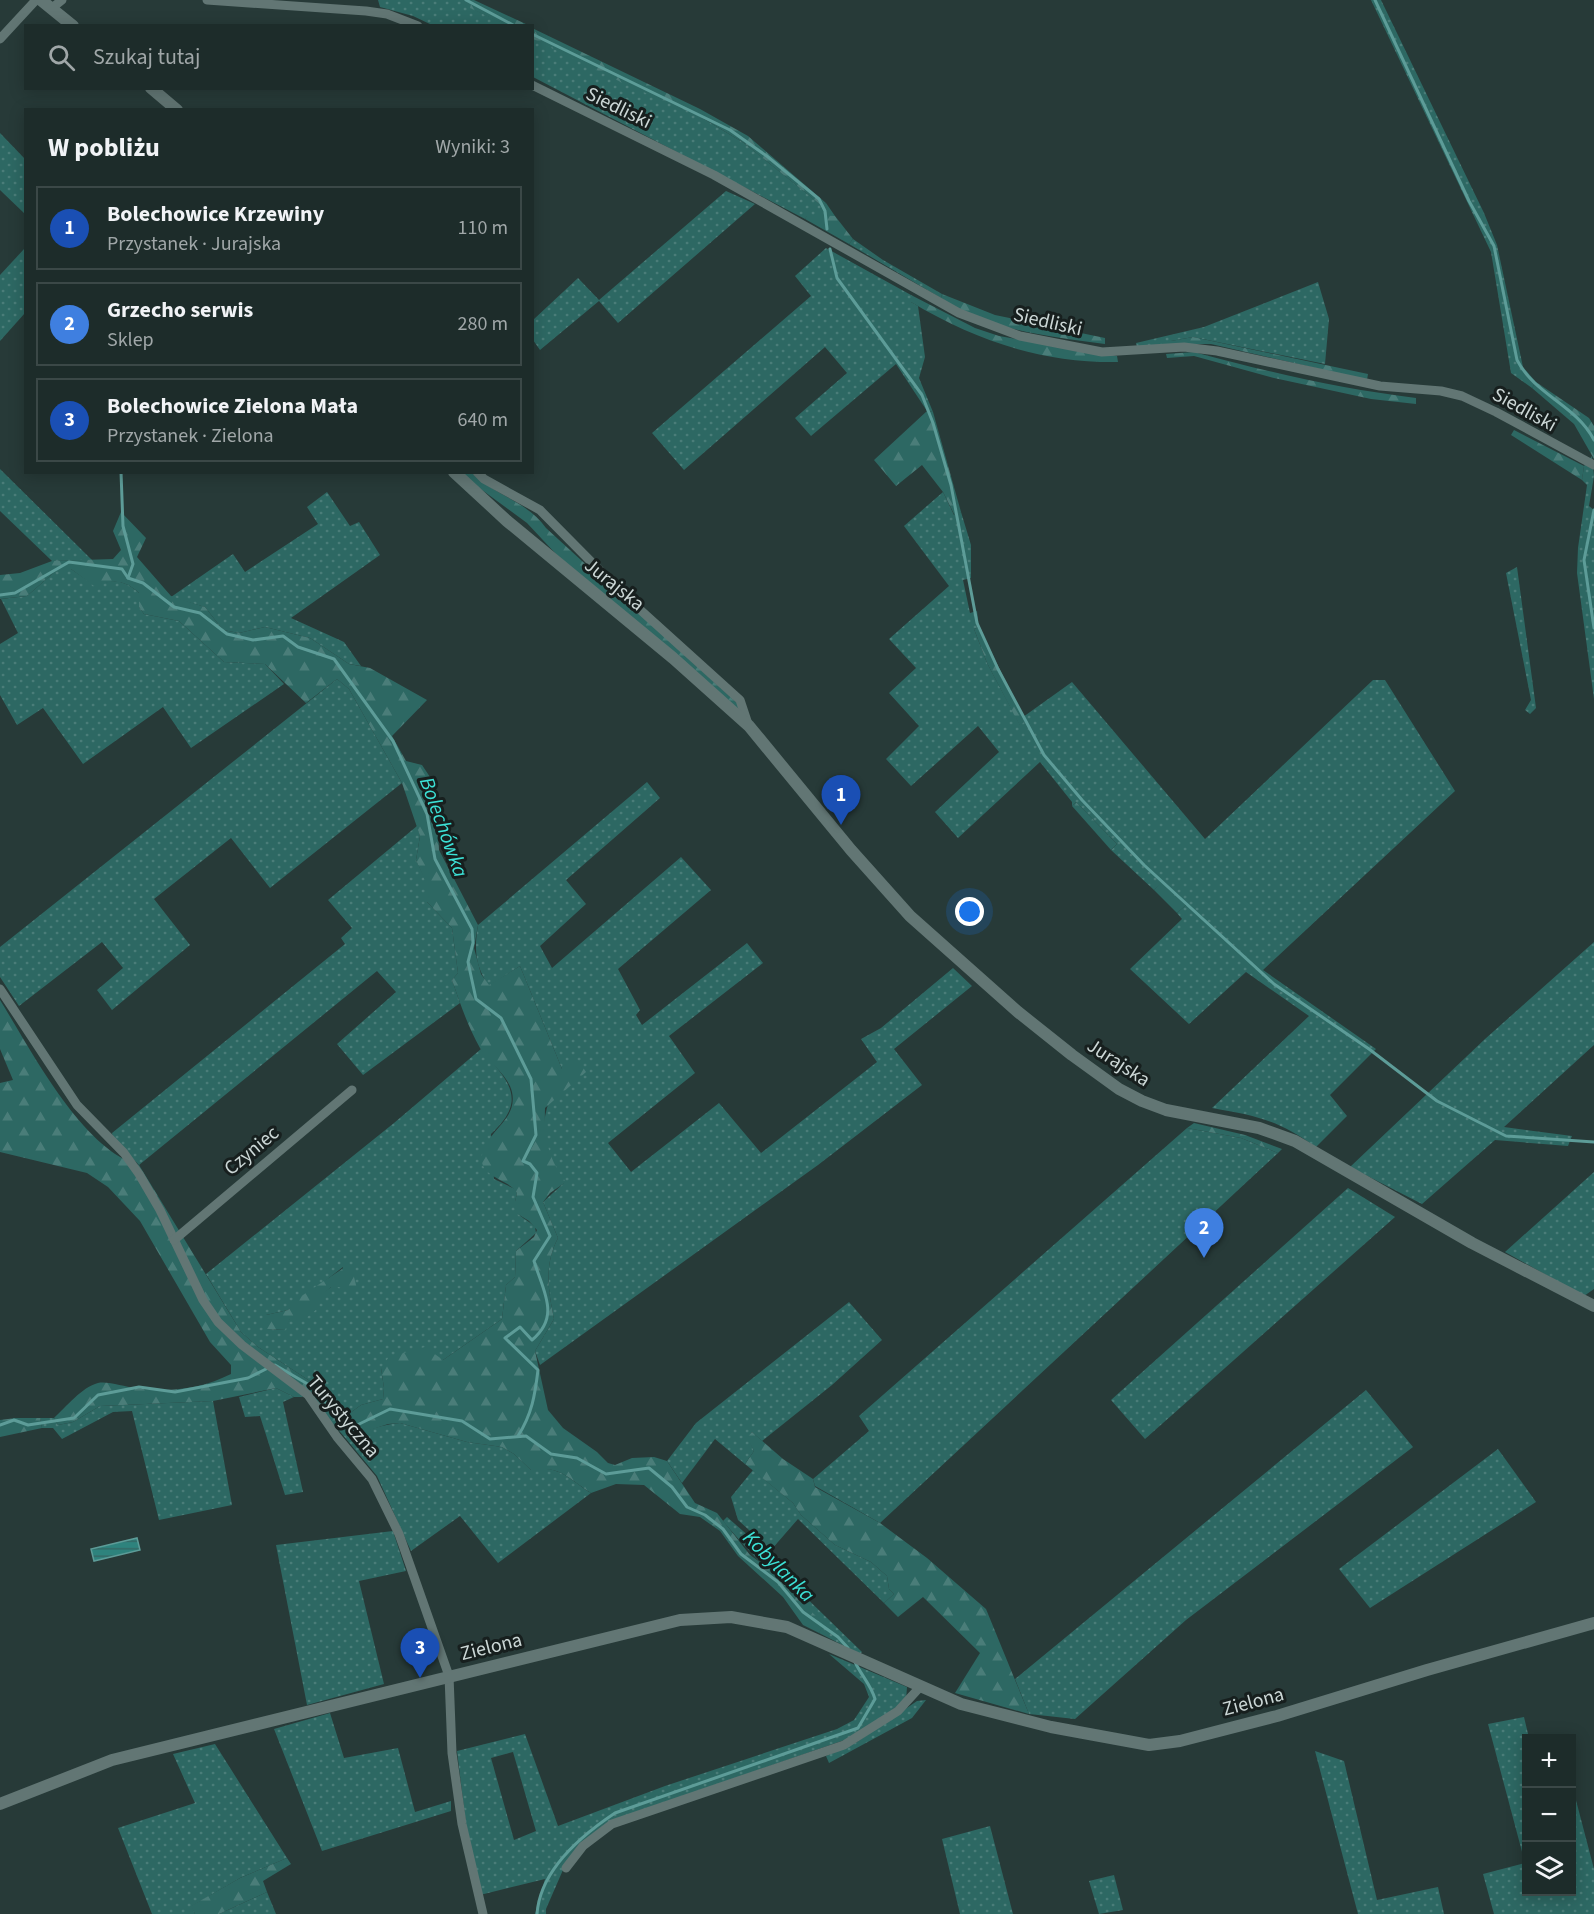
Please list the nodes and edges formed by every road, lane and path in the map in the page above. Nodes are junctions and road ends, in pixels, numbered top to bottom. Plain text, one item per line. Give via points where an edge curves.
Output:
1 (36, 0) edge
2 (41, 0) edge
3 (207, 0) edge
4 (57, 4) edge
5 (72, 24) edge
6 (412, 24) edge
7 (0, 39) edge
8 (534, 86) edge
9 (153, 90) edge
10 (175, 108) edge
11 (1594, 465) edge
12 (456, 474) edge
13 (479, 474) edge
14 (748, 726) junction
15 (0, 989) edge
16 (352, 1090) dead end
17 (174, 1240) junction
18 (1594, 1306) edge
19 (1594, 1623) edge
20 (449, 1676) junction
21 (920, 1687) junction
22 (0, 1803) edge
23 (566, 1868) dead end
24 (483, 1914) edge

1 - 7 street
2 - 4 street
3 - 6 street via 366,10
4 - 5 street
8 - 11 street, Siedliski via 714,175 959,313 1020,336 1102,352 1184,347 1218,351 1380,386 1441,391 1496,412
9 - 10 street
12 - 14 street, Jurajska
13 - 14 street, Jurajska via 540,510 626,597 740,700
14 - 18 street, Jurajska via 851,850 927,932 1018,1012 1119,1089 1166,1110 1259,1128 1295,1141 1472,1243
15 - 17 street, Turystyczna via 77,1105 139,1174
16 - 17 street, Czyniec
17 - 20 street, Turystyczna via 218,1322 308,1395 372,1479 399,1534
19 - 21 street, Zielona via 1282,1714 1180,1741 1149,1745 982,1710
20 - 21 street, Zielona via 687,1620 731,1617 787,1627
20 - 22 street, Zielona via 112,1760
20 - 24 street, Turystyczna via 458,1800 467,1856
21 - 23 street via 898,1711 844,1745 612,1824 583,1846

